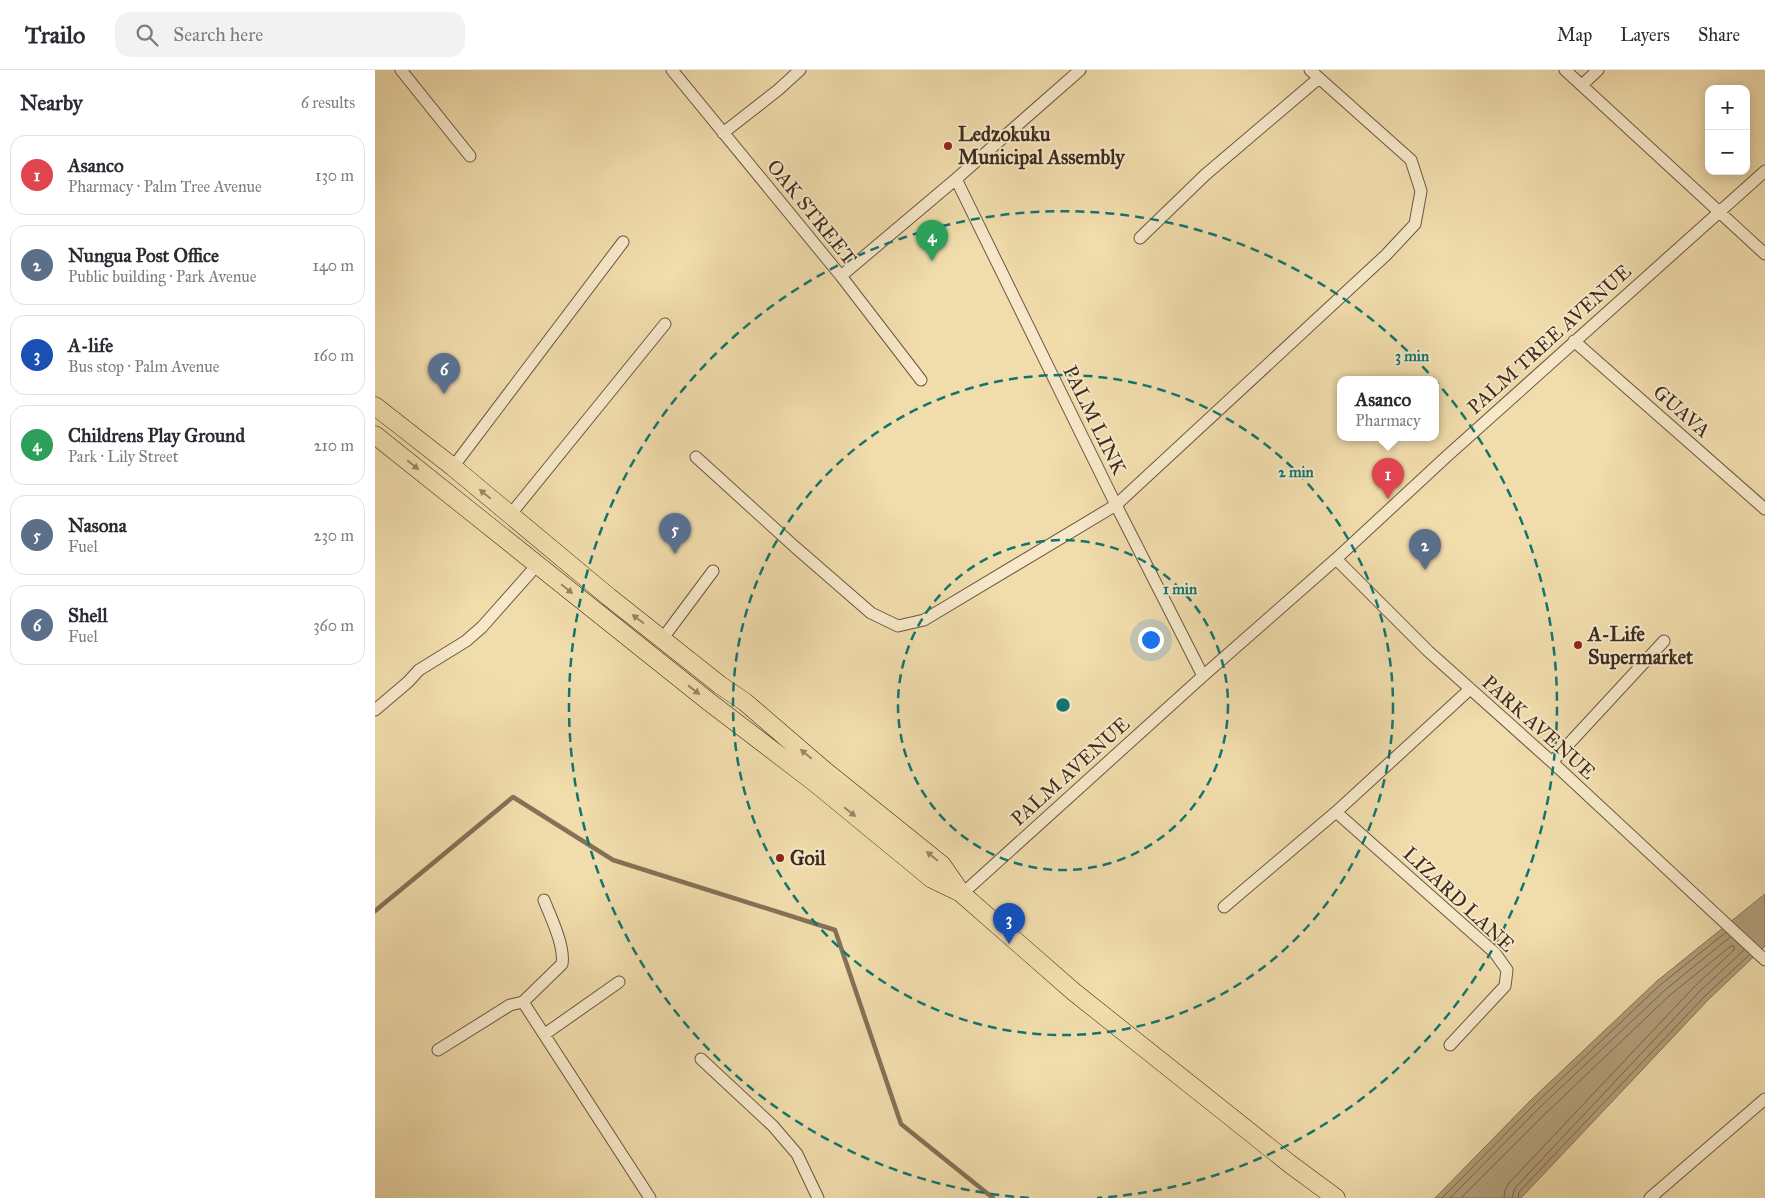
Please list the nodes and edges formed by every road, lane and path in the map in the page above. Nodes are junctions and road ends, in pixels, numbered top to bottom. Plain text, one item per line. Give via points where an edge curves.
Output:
1 (401, 70) edge
2 (673, 70) edge
3 (800, 70) edge
4 (1080, 70) edge
5 (1310, 70) edge
6 (1565, 70) edge
7 (1598, 70) edge
8 (1319, 78) junction
9 (1582, 85) junction
10 (723, 133) junction
11 (470, 156) dead end
12 (1765, 171) edge
13 (957, 179) junction
14 (1720, 210) junction
15 (1140, 238) dead end
16 (623, 242) dead end
17 (1765, 254) edge
18 (841, 276) junction
19 (665, 324) dead end
20 (1575, 341) junction
21 (921, 380) dead end
22 (375, 406) edge
23 (375, 435) edge
24 (696, 457) dead end
25 (453, 467) junction
26 (1116, 505) junction
27 (1765, 509) edge
28 (510, 515) junction
29 (1336, 559) junction
30 (537, 564) junction
31 (713, 571) dead end
32 (663, 638) junction
33 (1664, 641) dead end
34 (1203, 676) junction
35 (1469, 690) junction
36 (375, 710) edge
37 (1552, 762) junction
38 (1336, 812) junction
39 (962, 894) junction
40 (544, 900) dead end
41 (1224, 907) dead end
42 (1764, 959) edge
43 (619, 982) dead end
44 (523, 1002) junction
45 (545, 1034) junction
46 (1450, 1045) dead end
47 (438, 1050) dead end
48 (701, 1059) dead end
49 (1765, 1099) edge
50 (650, 1198) edge
51 (818, 1198) edge
52 (1336, 1198) edge
53 (1650, 1198) edge

1 - 11 street
2 - 10 street, OAK STREET
3 - 10 street
4 - 13 street
5 - 8 street
6 - 9 street
7 - 9 street
8 - 15 street via 1205,175
8 - 26 street via 1411,160 1421,191 1415,224 1386,255
9 - 14 street
10 - 18 street, OAK STREET
12 - 14 street, PALM TREE AVENUE
13 - 18 street
13 - 26 street, PALM LINK
14 - 17 street
14 - 20 street, PALM TREE AVENUE
16 - 25 street
18 - 21 street, OAK STREET
19 - 28 street
20 - 27 street, GUAVA
20 - 29 street, PALM TREE AVENUE
22 - 25 main road
23 -> 30 main road
24 - 26 street via 871,613 898,626 924,620
28 -> 25 main road
26 - 34 street, PALM LINK
32 -> 28 main road
29 - 34 street, PALM TREE AVENUE
29 - 35 street, PARK AVENUE
30 - 36 street via 482,627 466,641 419,670
30 -> 39 main road via 932,879
31 - 32 street
39 -> 32 main road via 942,865
33 - 37 street
34 - 39 street, PALM AVENUE
35 - 37 street, PARK AVENUE
35 - 38 street
37 - 42 street, PARK AVENUE
38 - 41 street
38 - 46 street, LIZARD LANE via 1495,953 1507,970 1505,986
39 - 52 main road via 1073,992
40 - 44 street via 561,947 562,964
43 - 45 street
44 - 45 street
44 - 47 street via 509,1005
45 - 50 street
48 - 51 street via 773,1126 797,1154
49 - 53 street

